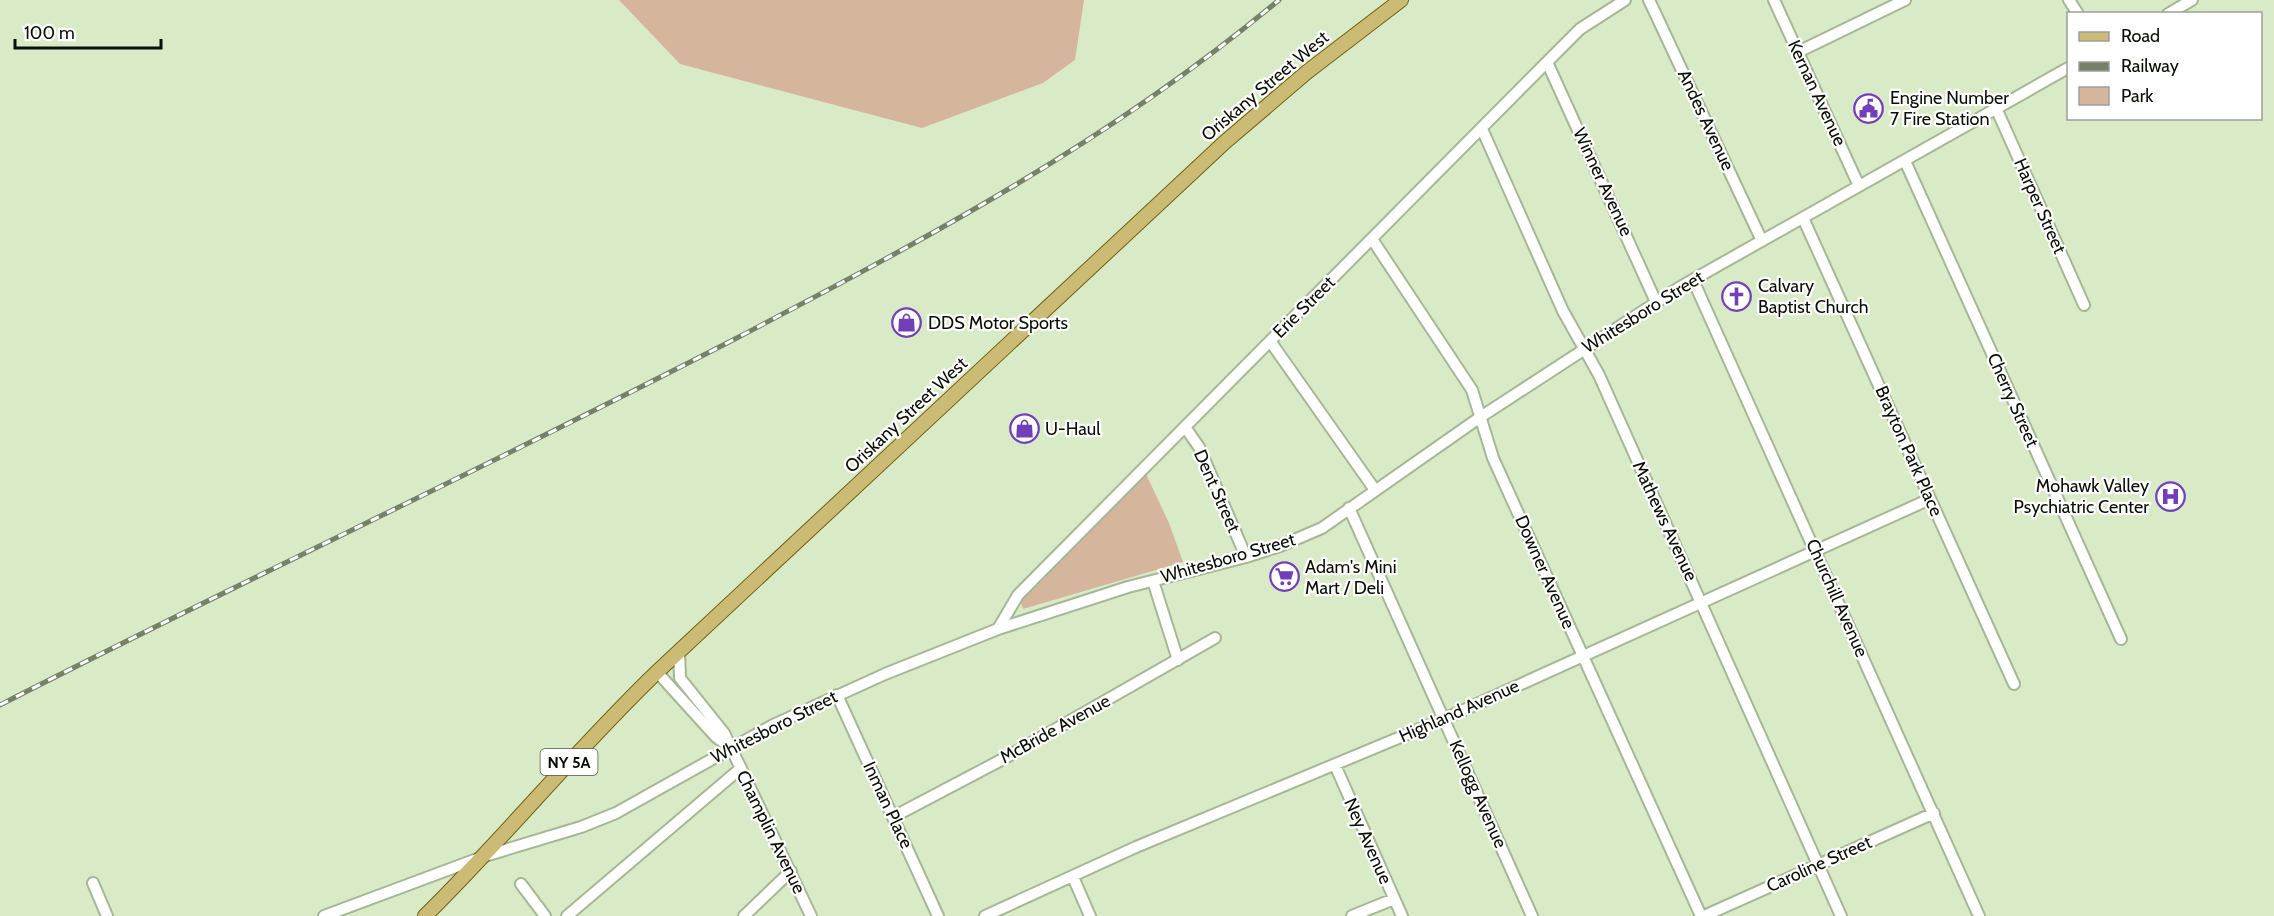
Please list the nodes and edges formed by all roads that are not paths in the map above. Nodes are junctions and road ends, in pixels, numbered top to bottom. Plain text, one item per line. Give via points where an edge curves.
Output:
1 (1401, 0) edge
2 (1625, 0) edge
3 (1649, 0) edge
4 (1774, 0) edge
5 (1905, 0) edge
6 (2192, 0) edge
7 (2171, 12) edge
8 (1798, 52) junction
9 (1547, 62) junction
10 (2067, 69) edge
11 (1996, 108) junction
12 (1482, 129) junction
13 (1905, 161) junction
14 (1859, 186) junction
15 (1803, 218) junction
16 (1372, 239) junction
17 (1762, 241) junction
18 (1693, 280) junction
19 (1656, 302) junction
20 (2084, 305) dead end
21 (1270, 341) junction
22 (1583, 349) junction
23 (1479, 417) junction
24 (1185, 427) junction
25 (1375, 490) junction
26 (1930, 499) junction
27 (1349, 508) junction
28 (1816, 551) junction
29 (1246, 557) junction
30 (1153, 581) junction
31 (1701, 601) junction
32 (998, 629) junction
33 (1215, 638) dead end
34 (2121, 639) dead end
35 (679, 651) junction
36 (1583, 655) junction
37 (1178, 660) junction
38 (657, 672) junction
39 (2014, 684) dead end
40 (837, 695) junction
41 (1444, 718) junction
42 (731, 747) junction
43 (1335, 765) junction
44 (741, 768) junction
45 (1934, 813) junction
46 (893, 817) junction
47 (485, 856) junction
48 (1818, 864) junction
49 (791, 871) junction
50 (1073, 877) junction
51 (93, 883) dead end
52 (521, 884) dead end
53 (1394, 899) junction
54 (107, 916) edge
55 (324, 916) edge
56 (425, 916) edge
57 (545, 916) edge
58 (567, 916) edge
59 (744, 916) edge
60 (811, 916) edge
61 (938, 916) edge
62 (986, 916) edge
63 (1090, 916) edge
64 (1352, 916) edge
65 (1402, 916) edge
66 (1532, 916) edge
67 (1703, 916) edge
68 (1841, 916) edge
69 (1979, 916) edge

1 - 35 main road, Oriskany Street West / NY 5A via 1225,141
2 - 9 street, Erie Street via 1580,29
3 - 17 street, Andes Avenue
4 - 8 street, Kernan Avenue
5 - 8 street
6 - 7 street
8 - 14 street, Kernan Avenue
9 - 12 street, Erie Street
9 - 19 street, Winner Avenue
10 - 11 street, Whitesboro Street
11 - 13 street, Whitesboro Street
11 - 20 street, Harper Street
12 - 16 street, Erie Street
12 - 22 street, Mathews Avenue
13 - 14 street, Whitesboro Street
13 - 34 street, Cherry Street
14 - 15 street, Whitesboro Street
15 - 17 street, Whitesboro Street
15 - 26 street, Brayton Park Place
16 - 21 street, Erie Street
16 - 23 street, Downer Avenue via 1472,390
17 - 18 street, Whitesboro Street
18 - 19 street, Whitesboro Street
18 - 28 street, Churchill Avenue
19 - 22 street, Whitesboro Street
21 - 24 street, Erie Street
21 - 25 street
22 - 23 street, Whitesboro Street
22 - 31 street, Mathews Avenue via 1599,375
23 - 25 street, Whitesboro Street
23 - 36 street, Downer Avenue via 1493,458
24 - 29 street, Dent Street via 1199,447
24 - 32 street, Erie Street via 1018,594
25 - 27 street, Whitesboro Street
26 - 28 street, Highland Avenue
26 - 39 street, Brayton Park Place
27 - 29 street, Whitesboro Street via 1304,536
27 - 41 street, Kellogg Avenue
28 - 31 street, Highland Avenue
28 - 45 street, Churchill Avenue
29 - 30 street, Whitesboro Street
30 - 32 street, Whitesboro Street
30 - 37 street
31 - 36 street, Highland Avenue
31 - 48 street, Mathews Avenue
32 - 40 street, Whitesboro Street
33 - 37 street, McBride Avenue
35 - 38 main road, Oriskany Street West / NY 5A
35 - 42 street, Champlin Avenue via 680,678
36 - 41 street, Highland Avenue
36 - 67 street, Downer Avenue
37 - 46 street, McBride Avenue
38 - 42 street, Champlin Avenue via 716,737
38 - 47 main road, Oriskany Street West / NY 5A
40 - 42 street, Whitesboro Street
40 - 46 street, Inman Place
41 - 43 street, Highland Avenue
41 - 66 street, Kellogg Avenue
42 - 44 street, Champlin Avenue
42 - 47 street, Whitesboro Street via 616,813
43 - 50 street, Highland Avenue via 1286,782
43 - 53 street, Ney Avenue
44 - 49 street, Champlin Avenue
44 - 58 street
45 - 48 street, Caroline Street
45 - 69 street, Churchill Avenue
46 - 61 street, Inman Place
47 - 55 street, Whitesboro Street
47 - 56 main road, NY 5A
48 - 67 street, Caroline Street
48 - 68 street, Mathews Avenue
49 - 59 street
49 - 60 street, Champlin Avenue
50 - 62 street, Highland Avenue
50 - 63 street
51 - 54 street
52 - 57 street
53 - 64 street
53 - 65 street, Ney Avenue

